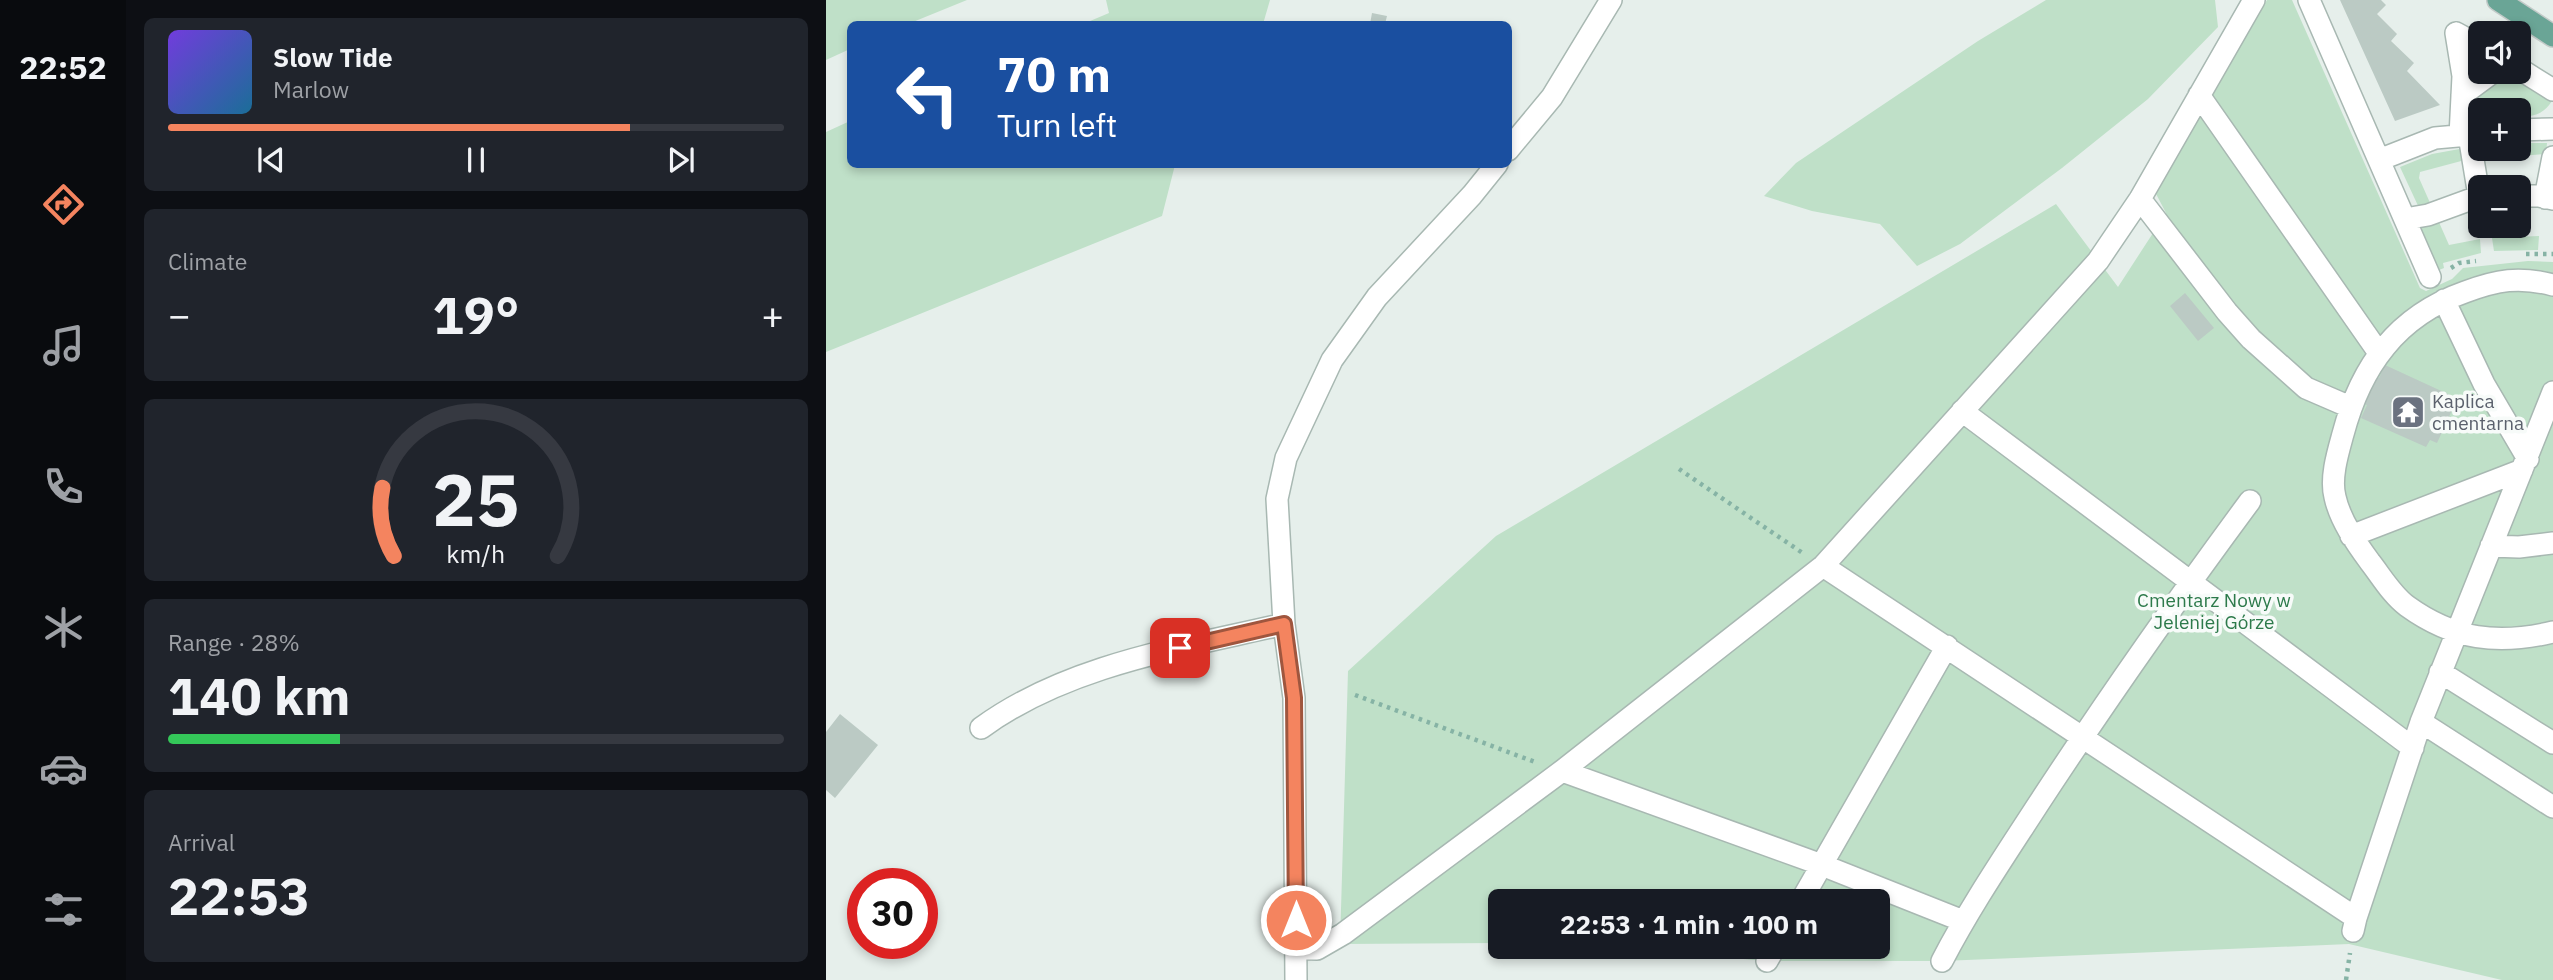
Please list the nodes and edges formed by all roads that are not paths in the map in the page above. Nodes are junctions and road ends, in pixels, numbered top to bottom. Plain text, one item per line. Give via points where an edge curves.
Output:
1 (1611, 0) edge
2 (2254, 0) edge
3 (2309, 0) edge
4 (2498, 0) edge
5 (2553, 36) edge
6 (2468, 40) edge
7 (2531, 76) edge
8 (2477, 84) edge
9 (2553, 90) edge
10 (2199, 95) junction
11 (2462, 95) junction
12 (2468, 125) edge
13 (2553, 129) edge
14 (2531, 130) edge
15 (2468, 135) edge
16 (1512, 145) edge
17 (2553, 157) edge
18 (2379, 160) junction
19 (1494, 168) edge
20 (2531, 197) edge
21 (2549, 199) edge
22 (2140, 200) junction
23 (2468, 201) edge
24 (2405, 219) junction
25 (2430, 278) dead end
26 (2553, 285) edge
27 (2444, 300) junction
28 (2379, 353) junction
29 (2553, 393) edge
30 (2350, 407) junction
31 (1962, 411) junction
32 (2525, 465) junction
33 (2250, 501) dead end
34 (2351, 536) junction
35 (2553, 543) edge
36 (2491, 546) junction
37 (1823, 566) junction
38 (2191, 581) junction
39 (1284, 624) junction
40 (2553, 632) edge
41 (2455, 633) junction
42 (1947, 646) junction
43 (2440, 672) junction
44 (2421, 722) junction
45 (981, 728) dead end
46 (2081, 738) junction
47 (2553, 743) edge
48 (2413, 748) junction
49 (1562, 771) junction
50 (2553, 807) edge
51 (1822, 864) junction
52 (1808, 889) edge
53 (1963, 921) junction
54 (1296, 948) junction
55 (1942, 961) dead end
56 (1296, 980) edge

1 - 16 street via 1552,97
2 - 10 street
3 - 18 street
4 - 5 main road
6 - 11 street via 2456,33
7 - 9 street
8 - 11 street
10 - 22 street
10 - 28 street
11 - 12 street
13 - 14 street
15 - 18 street via 2435,138
17 - 21 street
18 - 24 street
19 - 39 street via 1377,297 1332,360 1286,458 1277,499
20 - 21 street
22 - 30 street via 2251,339 2306,388
22 - 31 street via 2098,261
23 - 24 street
24 - 25 street
26 - 27 street via 2497,280
27 - 28 street via 2418,316
27 - 32 street
28 - 30 street
29 - 32 street
30 - 34 street via 2335,470 2334,496
31 - 37 street
31 - 38 street
32 - 34 street
32 - 36 street
33 - 38 street
34 - 41 street via 2406,605
35 - 36 street
36 - 41 street
37 - 42 street
37 - 49 street
38 - 46 street
38 - 48 street
39 - 45 street via 1154,654 1066,681
39 - 54 street via 1294,698
40 - 41 street via 2530,638
41 - 43 street
42 - 46 street
42 - 51 street
43 - 44 street
43 - 47 street
44 - 48 street
44 - 50 street
46 - 48 street via 2355,924
46 - 53 street
49 - 51 street
49 - 54 street via 1343,934 1317,949
51 - 52 street
51 - 53 street
53 - 55 street
54 - 56 street

